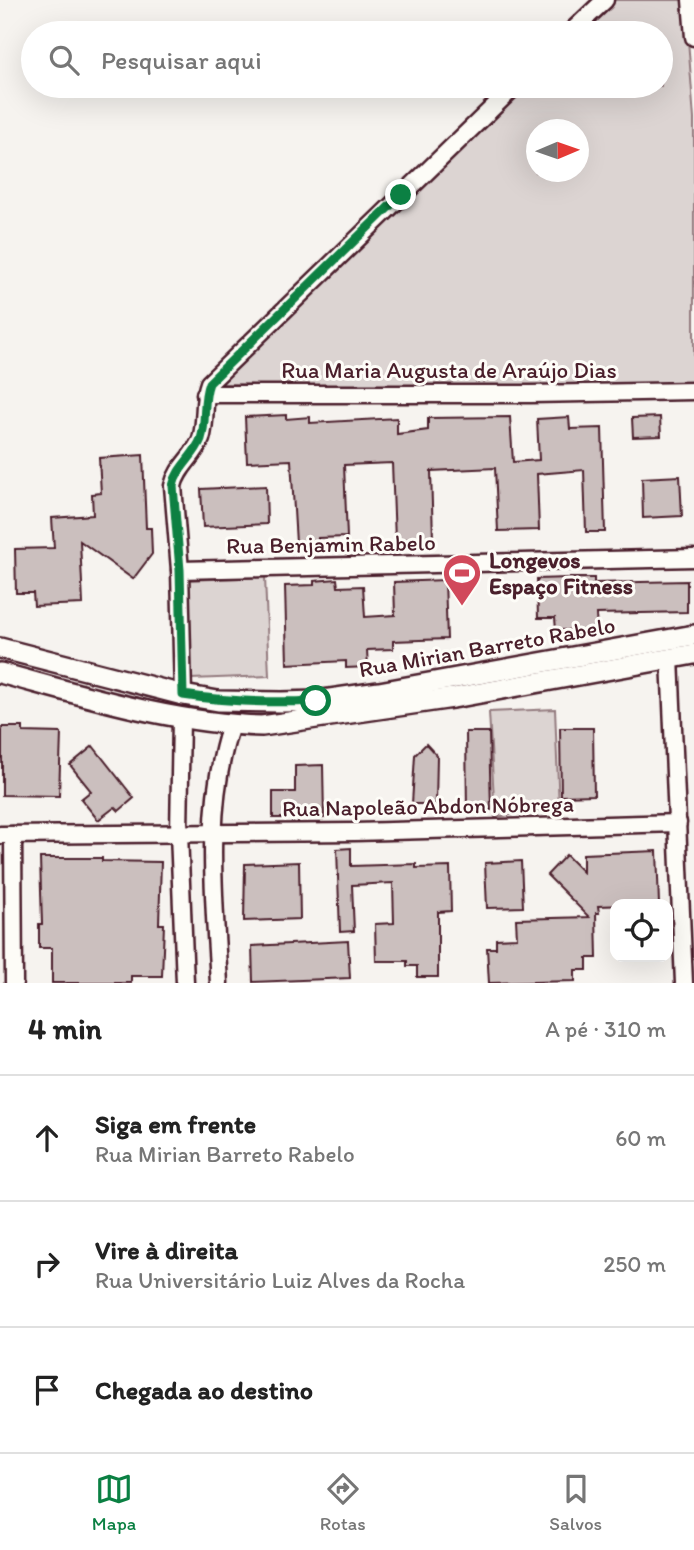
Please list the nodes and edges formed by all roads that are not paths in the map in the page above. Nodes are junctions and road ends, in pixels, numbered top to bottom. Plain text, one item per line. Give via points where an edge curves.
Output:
1 (605, 0) edge
2 (691, 0) edge
3 (583, 21) edge
4 (694, 37) edge
5 (503, 98) edge
6 (694, 391) edge
7 (205, 394) junction
8 (694, 558) edge
9 (180, 570) junction
10 (694, 635) edge
11 (0, 648) edge
12 (694, 654) edge
13 (670, 657) junction
14 (0, 673) edge
15 (183, 695) junction
16 (181, 718) junction
17 (231, 725) junction
18 (678, 823) junction
19 (179, 833) junction
20 (214, 833) junction
21 (7, 835) edge
22 (14, 983) edge
23 (185, 983) edge
24 (219, 983) edge
25 (684, 983) edge

1 - 3 street
2 - 4 street
5 - 7 street via 216,374
6 - 7 street, Rua Maria Augusta de Araújo Dias
7 - 9 street via 200,440 173,486
8 - 9 street, Rua Benjamin Rabelo
9 - 15 street
10 - 15 main road, Rua Mirian Barreto Rabelo via 316,701 218,701
11 - 15 main road, Rua Mirian Barreto Rabelo
12 - 13 main road, Rua Mirian Barreto Rabelo
13 - 17 main road, Rua Mirian Barreto Rabelo via 363,712 262,726
13 - 18 street
14 - 16 main road, Rua Mirian Barreto Rabelo
16 - 17 main road, Rua Mirian Barreto Rabelo
16 - 19 street
17 - 20 street via 219,765
18 - 20 street, Rua Napoleão Abdon Nóbrega
18 - 25 street
19 - 20 street, Rua Napoleão Abdon Nóbrega
19 - 21 street, Rua Napoleão Abdon Nóbrega
19 - 23 street
20 - 24 street
21 - 22 street

